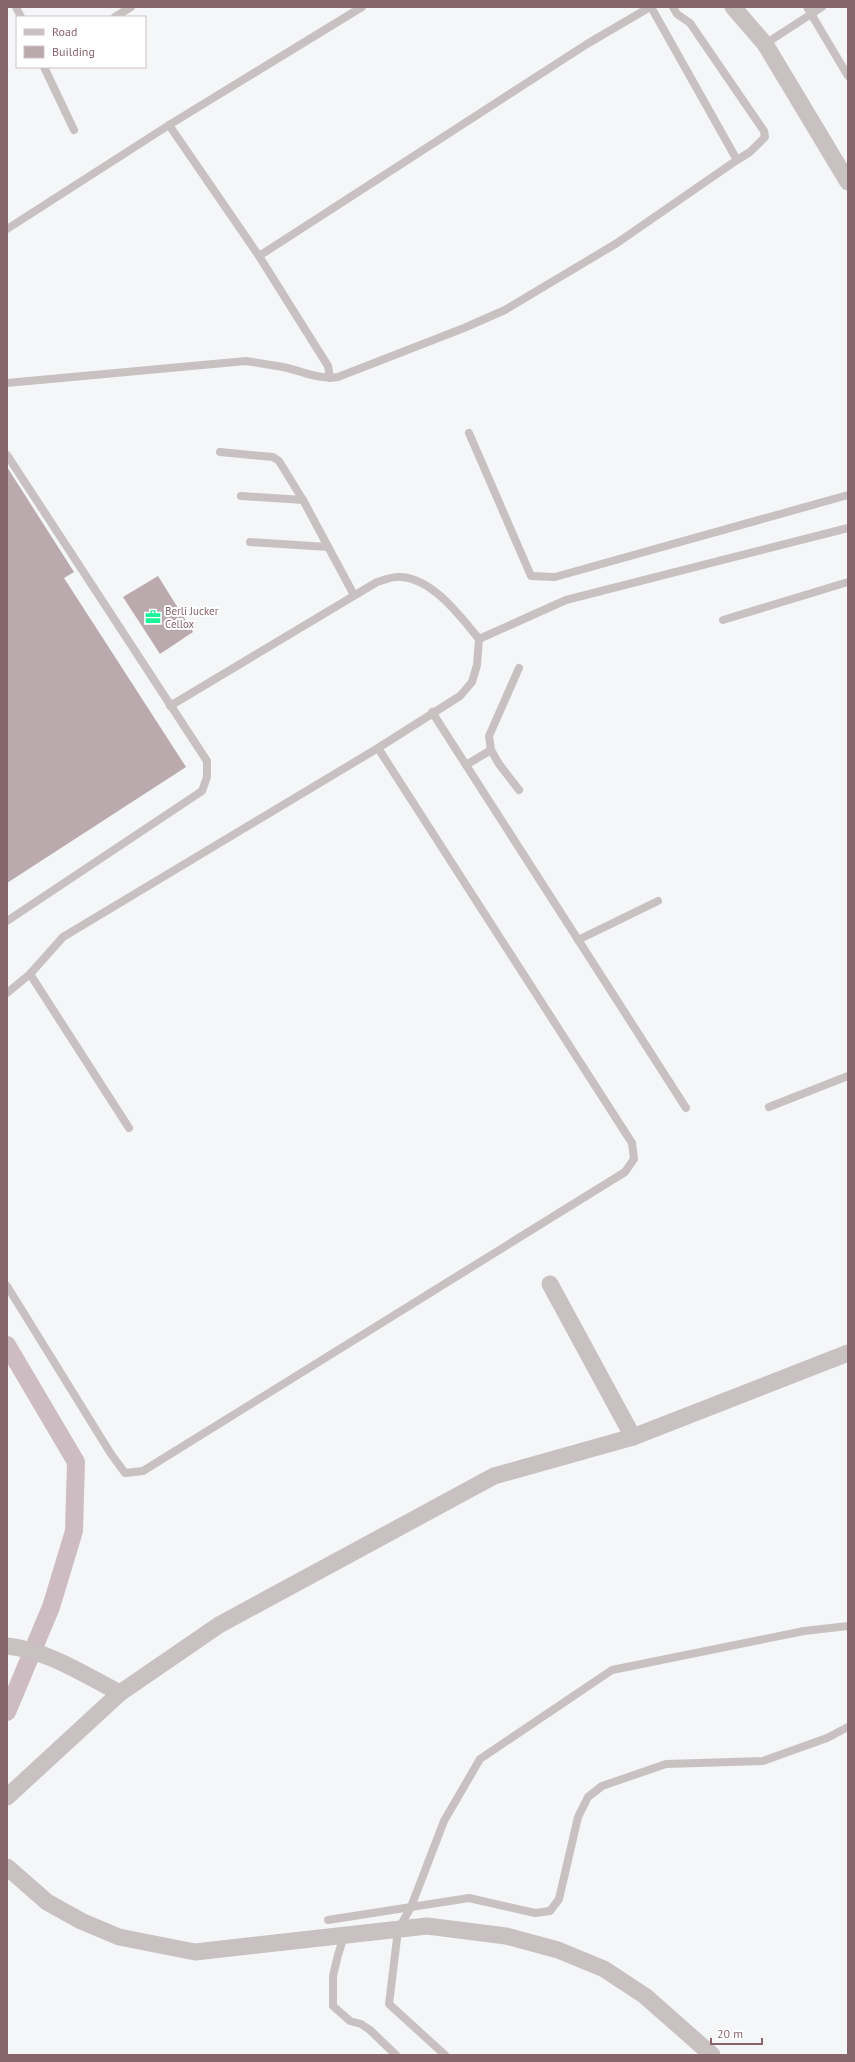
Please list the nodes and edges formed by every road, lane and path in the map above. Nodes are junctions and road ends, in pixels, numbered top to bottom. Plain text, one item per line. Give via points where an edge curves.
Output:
1 (16, 7) edge
2 (131, 7) edge
3 (362, 7) edge
4 (650, 7) edge
5 (672, 7) edge
6 (733, 7) edge
7 (807, 7) edge
8 (822, 7) edge
9 (812, 14) junction
10 (20, 16) edge
11 (117, 16) edge
12 (765, 44) junction
13 (44, 68) edge
14 (848, 76) edge
15 (169, 125) junction
16 (74, 130) dead end
17 (737, 160) junction
18 (848, 182) edge
19 (7, 229) edge
20 (259, 256) junction
21 (330, 378) junction
22 (7, 383) edge
23 (469, 434) dead end
24 (220, 452) dead end
25 (7, 455) edge
26 (848, 495) edge
27 (241, 496) dead end
28 (303, 500) junction
29 (848, 528) edge
30 (250, 542) dead end
31 (328, 547) junction
32 (848, 582) edge
33 (354, 595) junction
34 (723, 620) dead end
35 (479, 638) junction
36 (519, 668) dead end
37 (170, 706) junction
38 (432, 712) junction
39 (378, 748) junction
40 (491, 750) junction
41 (466, 765) junction
42 (519, 790) dead end
43 (658, 901) dead end
44 (7, 921) edge
45 (578, 940) junction
46 (30, 974) junction
47 (7, 993) edge
48 (848, 1076) edge
49 (768, 1107) dead end
50 (686, 1108) dead end
51 (129, 1128) dead end
52 (550, 1284) dead end
53 (7, 1286) edge
54 (848, 1353) edge
55 (633, 1437) junction
56 (848, 1626) edge
57 (7, 1646) edge
58 (120, 1693) junction
59 (848, 1728) edge
60 (7, 1797) edge
61 (7, 1867) edge
62 (410, 1908) junction
63 (328, 1920) dead end
64 (398, 1930) junction
65 (344, 1936) junction
66 (396, 2055) edge
67 (445, 2055) edge
68 (712, 2055) edge

1 - 10 lane
2 - 11 lane
3 - 15 lane
4 - 17 lane
4 - 20 lane via 587,44
5 - 17 lane via 690,23 764,131 765,137 760,144
6 - 12 street
7 - 9 lane
8 - 9 lane
9 - 12 lane
9 - 14 lane
12 - 18 street
13 - 16 lane
15 - 19 lane
15 - 20 lane
17 - 21 lane via 617,243 505,310 420,346
20 - 21 lane via 328,366
21 - 22 lane via 246,361
23 - 26 lane via 531,576 539,578 554,577
24 - 28 lane via 273,457 279,461
25 - 37 lane
27 - 28 lane
28 - 31 lane
29 - 35 lane via 566,600
30 - 31 lane
31 - 33 lane
32 - 34 lane
33 - 35 lane via 377,582 400,577 415,579 454,608
33 - 37 lane
35 - 38 lane via 477,665 472,682 460,696
36 - 40 lane via 489,736
37 - 44 lane via 207,761 207,777 202,791
38 - 39 lane
38 - 41 lane
39 - 46 lane via 63,937
39 - 53 lane via 632,1143 634,1159 626,1172 143,1471 125,1473 111,1454
40 - 41 lane
40 - 42 lane via 498,764
41 - 45 lane
43 - 45 lane
45 - 50 lane
46 - 47 lane
46 - 51 lane
48 - 49 lane
52 - 55 street
54 - 55 street
55 - 58 street via 494,1476 219,1625
56 - 62 lane via 804,1631 612,1670 480,1759 444,1821
57 - 58 street via 24,1648 55,1660
58 - 60 street
59 - 62 lane via 763,1760 666,1764 602,1786 588,1796 578,1817 559,1899 550,1911 535,1913 468,1898
61 - 65 street via 47,1902 81,1921 119,1937 159,1946 195,1952
62 - 63 lane
62 - 64 lane
64 - 65 street
64 - 67 lane via 389,2004
64 - 68 street via 427,1926 498,1935 558,1950 604,1969 645,1996
65 - 66 lane via 333,1976 333,2006 350,2021 370,2030

